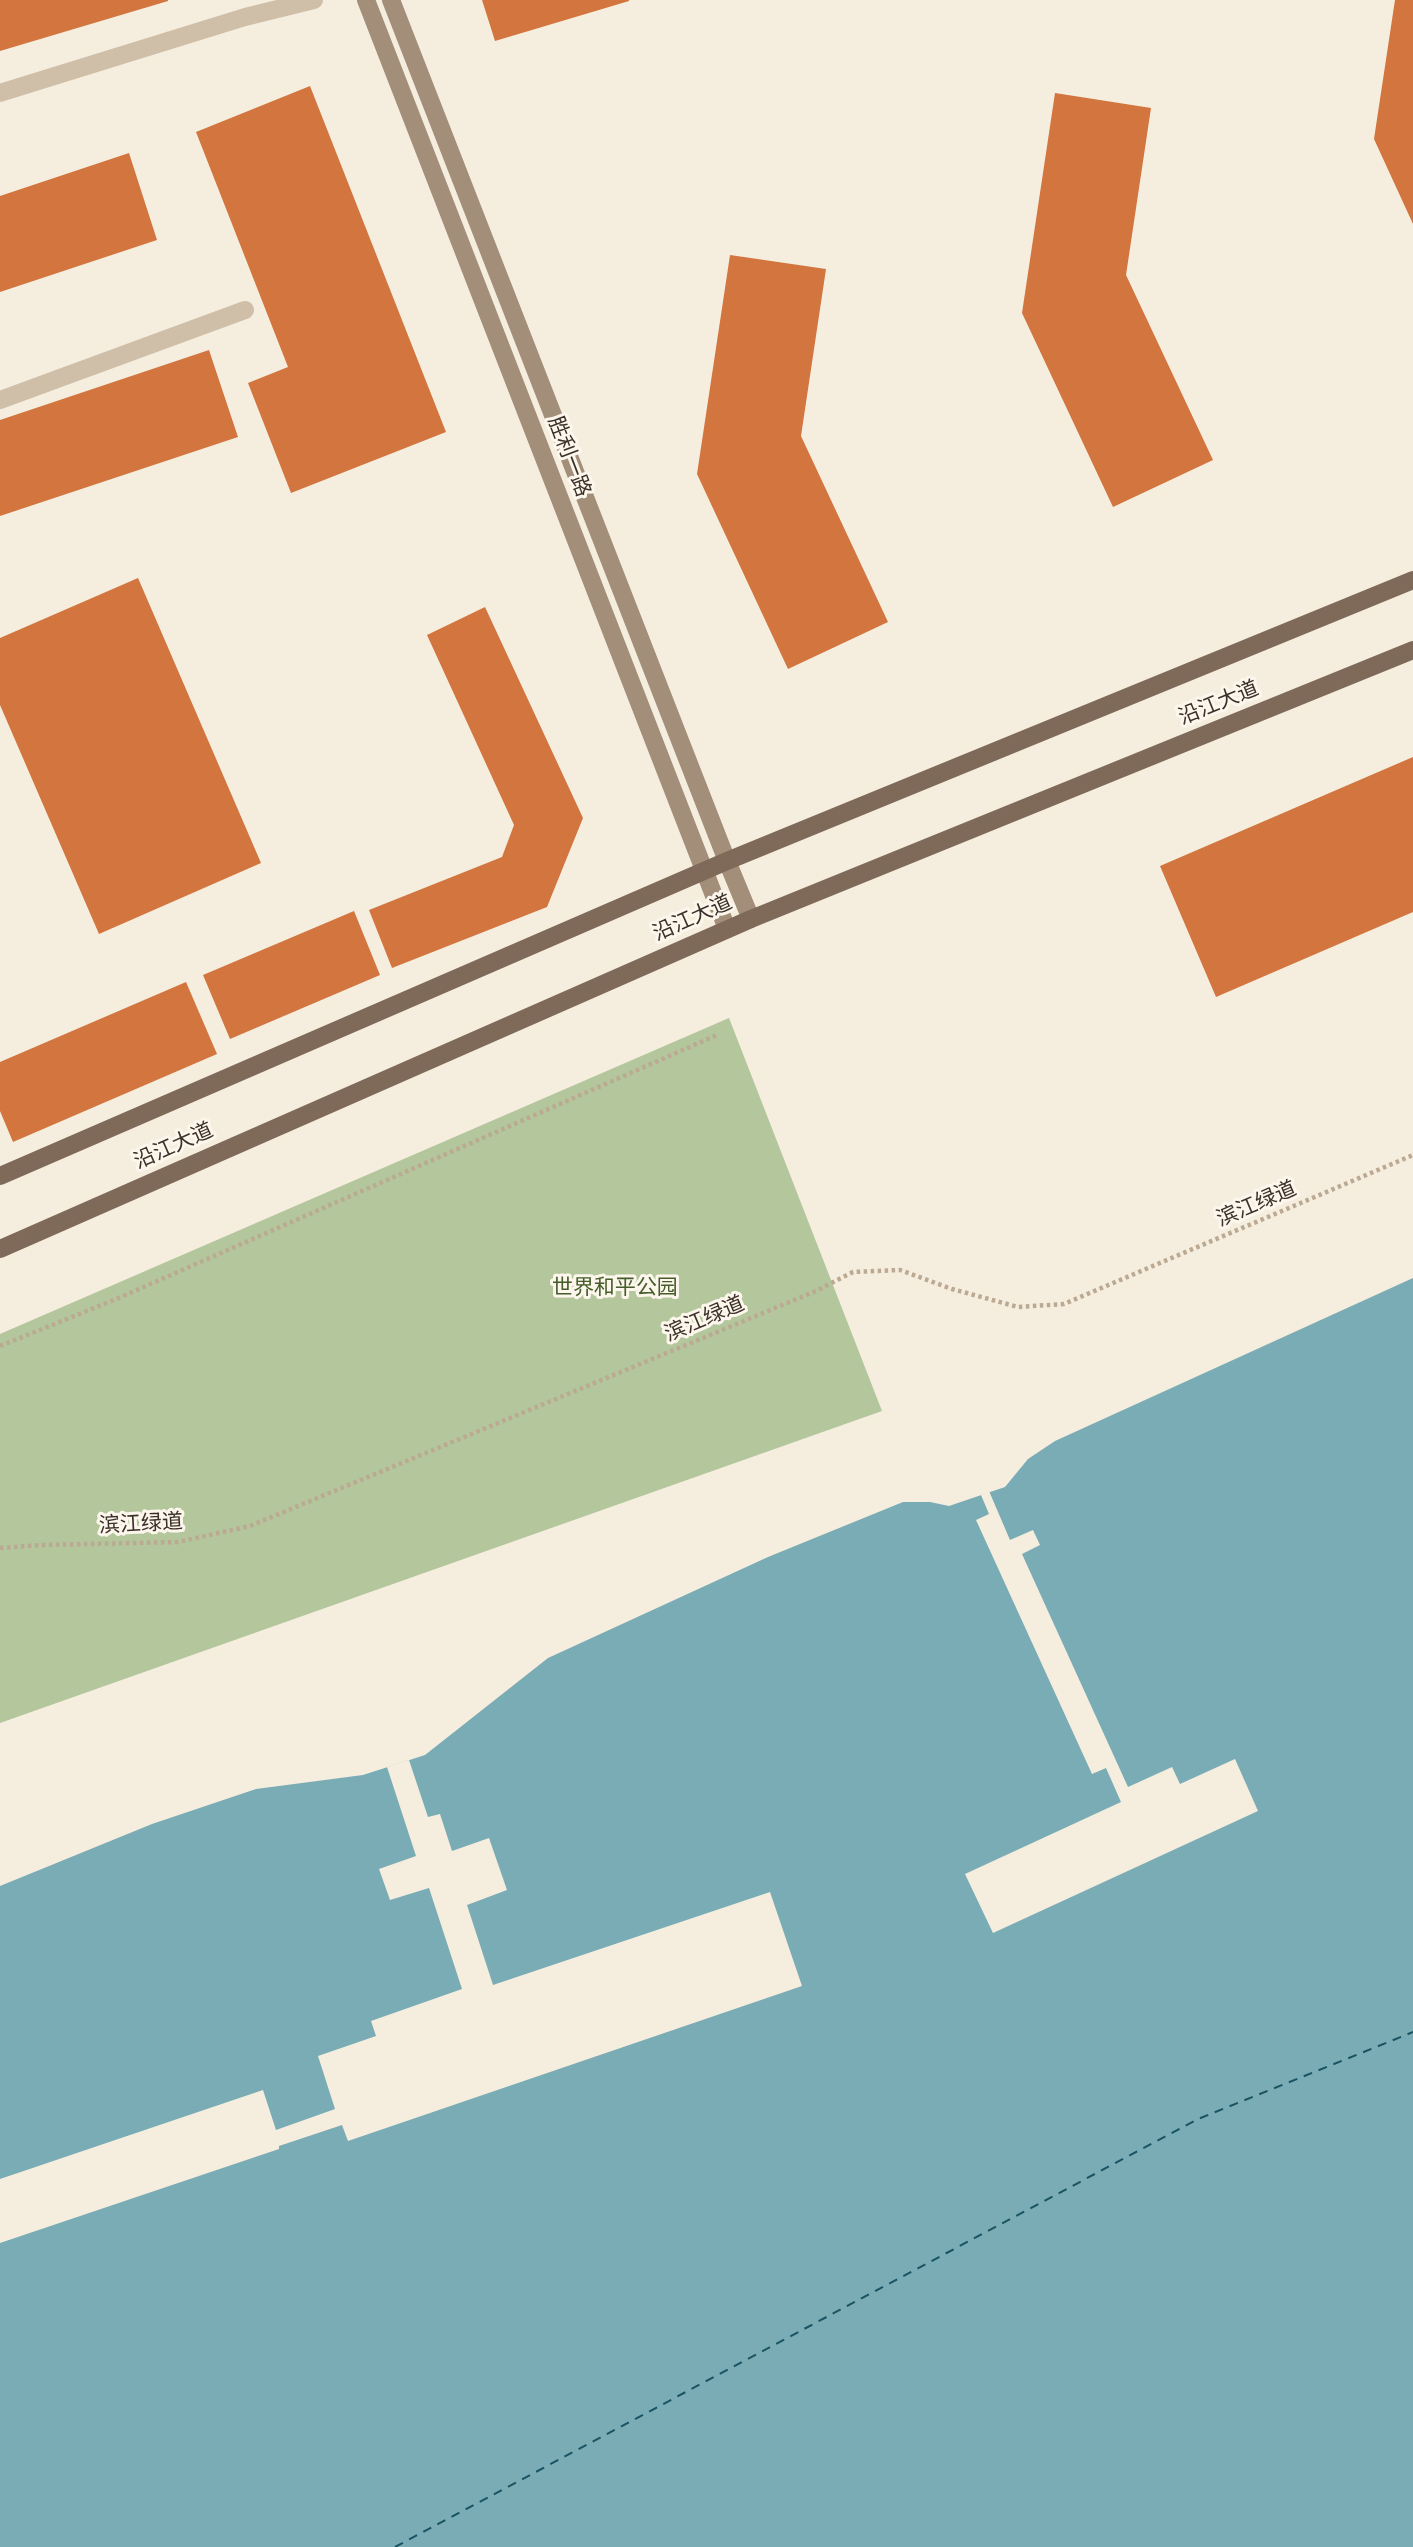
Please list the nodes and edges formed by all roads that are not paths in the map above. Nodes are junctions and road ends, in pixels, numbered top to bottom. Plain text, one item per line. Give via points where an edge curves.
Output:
1 (314, 0) edge
2 (366, 0) edge
3 (391, 0) edge
4 (0, 93) edge
5 (245, 310) dead end
6 (0, 400) edge
7 (1413, 580) edge
8 (1413, 650) edge
9 (727, 862) junction
10 (704, 871) junction
11 (751, 919) junction
12 (727, 929) junction
13 (0, 1176) edge
14 (0, 1249) edge

1 - 4 lane
2 - 10 street, 胜利一路
3 - 9 street, 胜利一路
5 - 6 lane
7 - 9 main road, 沿江大道
8 - 11 main road, 沿江大道
9 - 10 main road, 沿江大道
9 - 11 street, 胜利一路
10 - 12 street, 胜利一路
10 - 13 main road, 沿江大道
11 - 12 main road, 沿江大道
12 - 14 main road, 沿江大道

